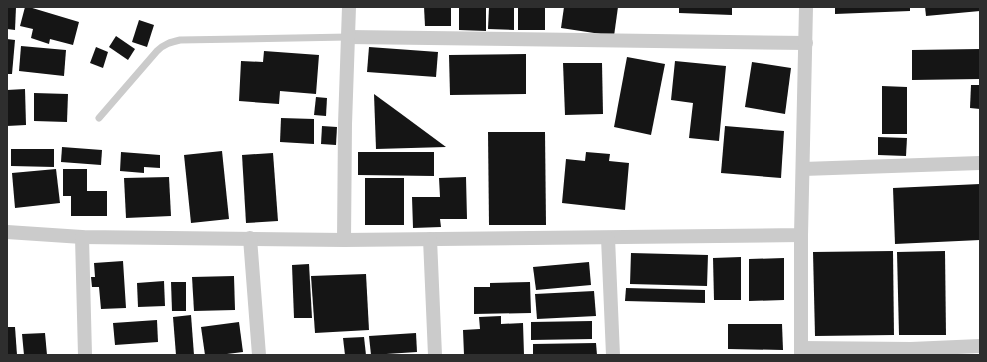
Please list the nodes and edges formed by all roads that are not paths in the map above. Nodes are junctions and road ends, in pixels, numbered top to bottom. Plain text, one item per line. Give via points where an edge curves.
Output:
1 (349, 7) edge
2 (806, 7) edge
3 (348, 37) junction
4 (806, 43) junction
5 (99, 118) dead end
6 (980, 163) edge
7 (803, 169) junction
8 (7, 232) edge
9 (801, 235) junction
10 (82, 237) junction
11 (250, 238) junction
12 (608, 238) junction
13 (430, 239) junction
14 (344, 240) junction
15 (972, 349) edge
16 (801, 352) edge
17 (85, 355) edge
18 (258, 355) edge
19 (435, 355) edge
20 (613, 355) edge

1 - 3 street
2 - 4 street
3 - 4 street
3 - 5 lane via 180,40 170,43 157,51
3 - 14 street
4 - 7 street
6 - 7 street
7 - 9 street
8 - 10 street
9 - 12 street
9 - 16 street
10 - 11 street
10 - 17 street
11 - 14 street
11 - 18 street
12 - 13 street
12 - 20 street
13 - 14 street
13 - 19 street
15 - 16 street

